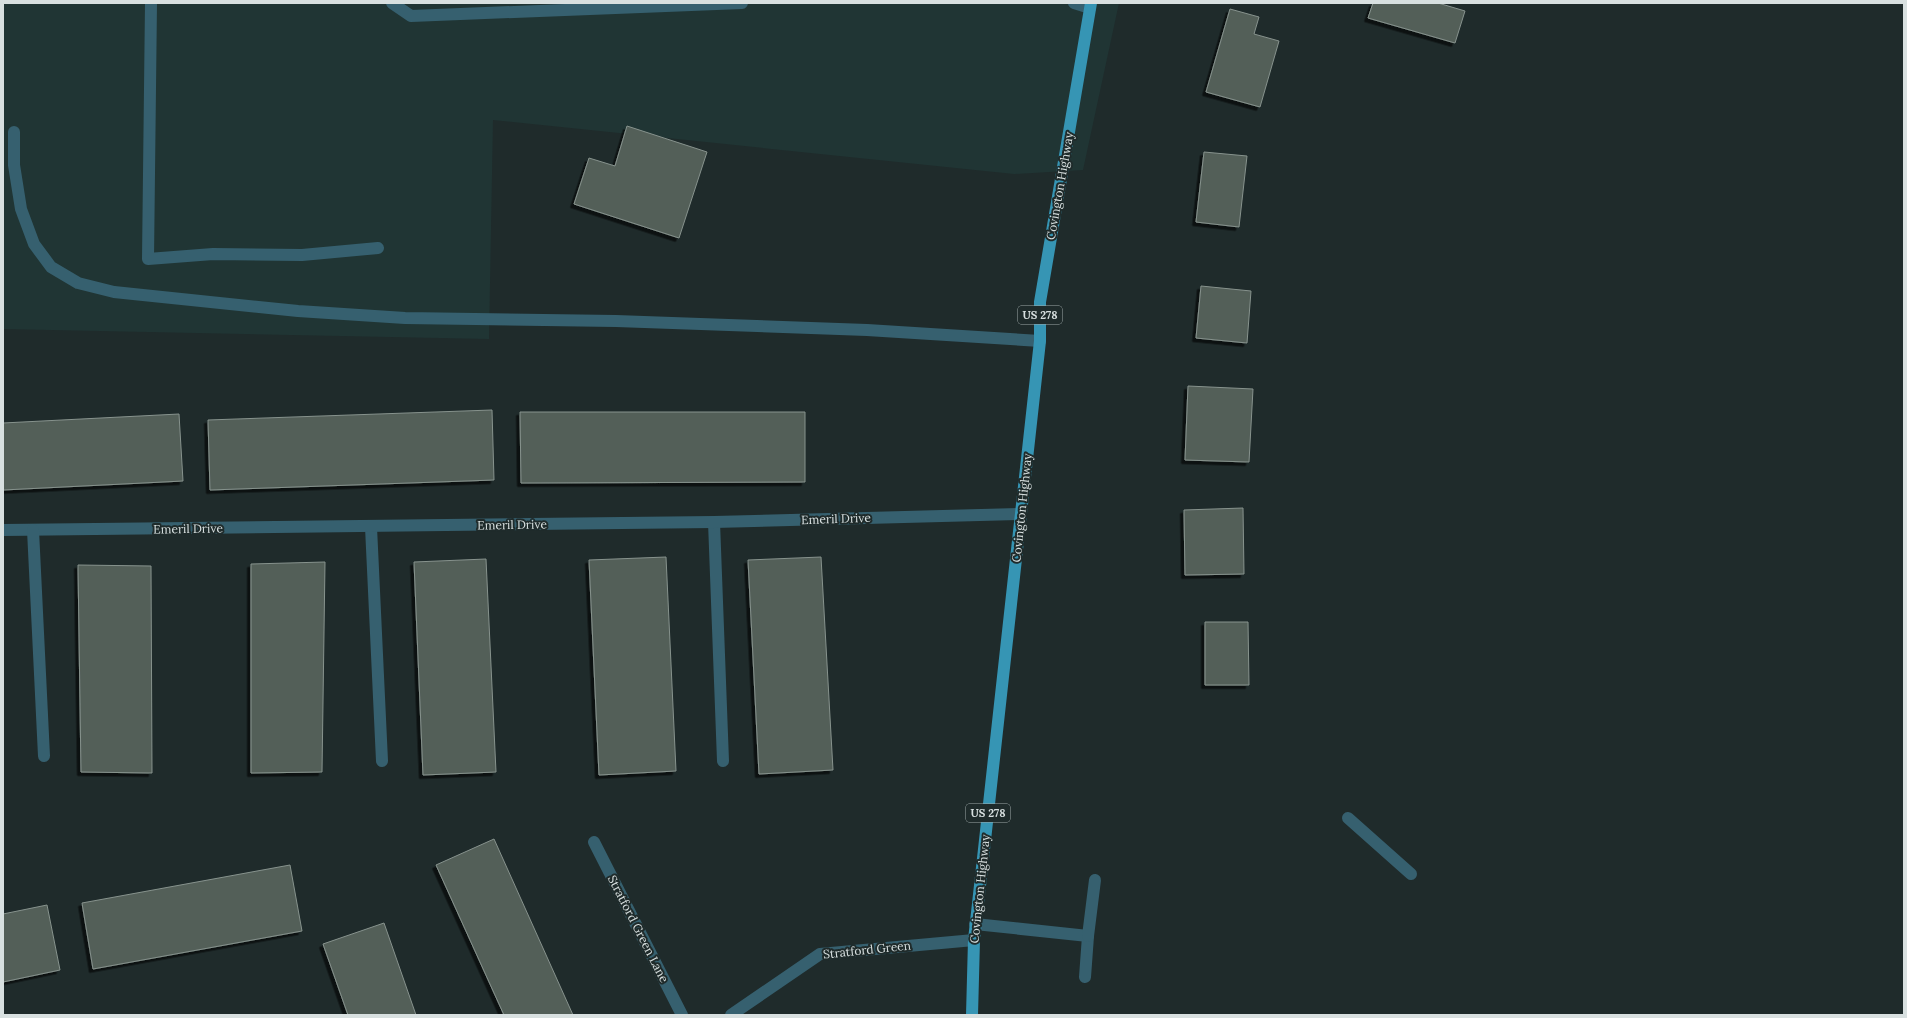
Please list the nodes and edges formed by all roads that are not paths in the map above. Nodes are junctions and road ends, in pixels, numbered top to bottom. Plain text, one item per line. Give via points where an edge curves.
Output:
1 (151, 3) edge
2 (392, 3) edge
3 (742, 3) edge
4 (1074, 3) edge
5 (1091, 6) edge
6 (14, 132) dead end
7 (378, 248) dead end
8 (1040, 341) junction
9 (1021, 514) junction
10 (714, 522) junction
11 (371, 527) junction
12 (3, 530) edge
13 (34, 530) junction
14 (44, 756) dead end
15 (382, 761) dead end
16 (724, 761) dead end
17 (1348, 818) dead end
18 (594, 842) dead end
19 (1412, 874) dead end
20 (1095, 880) dead end
21 (975, 924) junction
22 (1088, 936) junction
23 (974, 940) junction
24 (1086, 976) dead end
25 (682, 1015) edge
26 (731, 1015) edge
27 (972, 1015) edge

1 - 7 street via 148,259 213,254 302,255
2 - 3 street via 411,16
4 - 5 street
5 - 8 main road, Covington Highway / US 278 via 1040,302
6 - 8 street via 14,165 21,210 34,244 51,267 78,283 114,292 298,311 405,318 616,321 867,330
8 - 9 main road, Covington Highway / US 278
9 - 10 street, Emeril Drive
9 - 21 main road, Covington Highway / US 278
10 - 11 street, Emeril Drive
10 - 16 street
11 - 13 street, Emeril Drive
11 - 15 street
12 - 13 street, Emeril Drive
13 - 14 street
17 - 19 street
18 - 25 street, Stratford Green Lane
20 - 22 street
21 - 22 street
21 - 23 main road, Covington Highway / US 278
22 - 24 street
23 - 26 street, Stratford Green via 820,954
23 - 27 main road, Covington Highway / US 278

